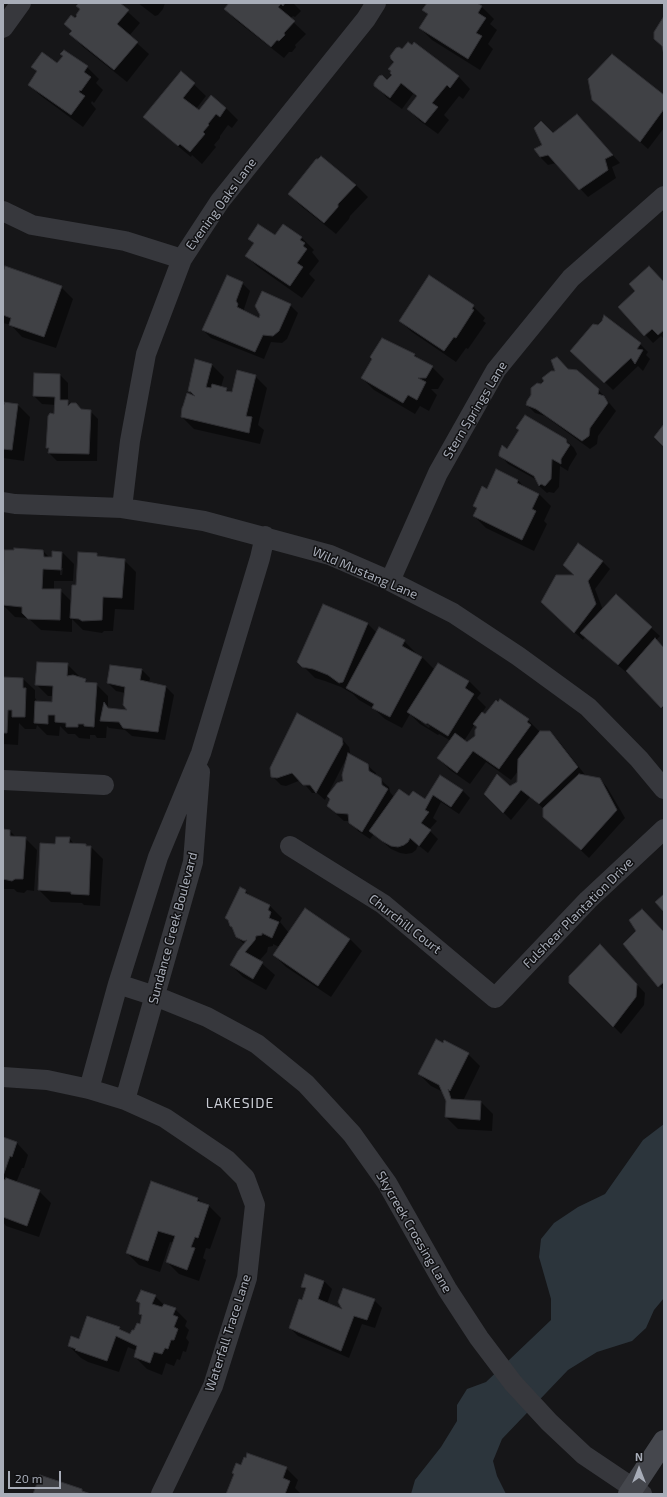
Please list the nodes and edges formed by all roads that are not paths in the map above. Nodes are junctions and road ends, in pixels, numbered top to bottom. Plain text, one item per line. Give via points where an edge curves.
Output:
1 (21, 3) edge
2 (376, 3) edge
3 (3, 28) edge
4 (664, 196) edge
5 (3, 212) edge
6 (182, 259) junction
7 (3, 502) edge
8 (122, 508) junction
9 (265, 536) junction
10 (390, 581) junction
11 (202, 753) junction
12 (3, 780) edge
13 (104, 785) dead end
14 (664, 789) edge
15 (664, 829) edge
16 (290, 846) dead end
17 (118, 984) junction
18 (155, 996) junction
19 (495, 998) joint
20 (3, 1077) edge
21 (89, 1088) junction
22 (125, 1100) junction
23 (664, 1441) edge
24 (635, 1492) edge
25 (161, 1494) edge

1 - 3 street
2 - 6 street, Evening Oaks Lane via 366,19 220,201
4 - 10 street, Stern Springs Lane via 571,278 496,370 438,472
5 - 6 street via 32,226 125,241
6 - 8 street, Evening Oaks Lane via 146,354 130,441
7 - 8 street, Wild Mustang Lane
8 - 9 street, Wild Mustang Lane via 204,521
9 - 10 street, Wild Mustang Lane via 330,555
9 - 11 street, Sundance Creek Boulevard
10 - 14 street, Wild Mustang Lane via 453,613 588,707 639,759
11 - 17 street, Sundance Creek Boulevard via 158,857
11 - 18 street, Sundance Creek Boulevard via 193,862
12 - 13 street
15 - 19 street, Fulshear Plantation Drive via 588,900
16 - 19 street, Churchill Court via 383,904
17 - 18 street, Skycreek Crossing Lane
17 - 21 street, Sundance Creek Boulevard
18 - 22 street, Sundance Creek Boulevard
18 - 24 street, Skycreek Crossing Lane via 207,1017 256,1044 306,1084 352,1134 388,1183 447,1289 513,1383 584,1455
20 - 21 street, Waterfall Trace Lane via 47,1080
21 - 22 street, Waterfall Trace Lane
22 - 25 street, Waterfall Trace Lane via 165,1118 227,1160 245,1178 256,1205 247,1278 213,1386
23 - 24 main road

